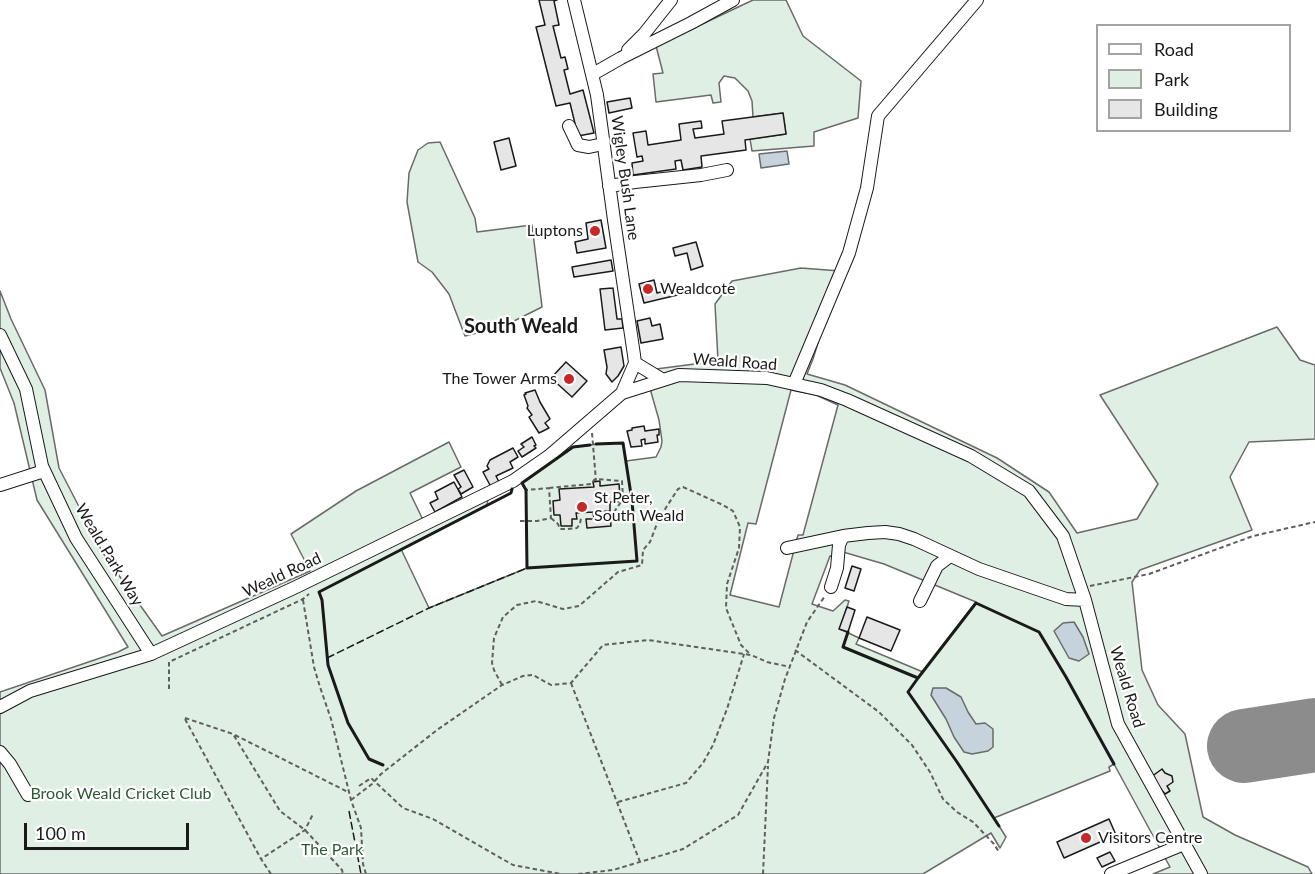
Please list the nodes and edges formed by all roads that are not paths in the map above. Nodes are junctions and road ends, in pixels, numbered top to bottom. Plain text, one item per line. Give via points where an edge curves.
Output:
1 (574, 0) edge
2 (671, 0) edge
3 (733, 0) edge
4 (977, 0) edge
5 (621, 58) junction
6 (592, 74) junction
7 (569, 126) dead end
8 (603, 144) junction
9 (727, 170) dead end
10 (609, 186) junction
11 (0, 335) edge
12 (634, 363) junction
13 (663, 380) junction
14 (794, 384) junction
15 (622, 393) junction
16 (44, 471) junction
17 (0, 485) edge
18 (843, 536) junction
19 (787, 548) dead end
20 (950, 556) junction
21 (831, 587) road end
22 (1083, 594) junction
23 (920, 601) dead end
24 (151, 654) junction
25 (0, 707) edge
26 (0, 752) edge
27 (28, 795) dead end
28 (1184, 844) junction
29 (1111, 874) edge
30 (1201, 874) edge

1 - 6 street, Wigley Bush Lane
2 - 5 street
3 - 5 street
4 - 14 street via 878,116 867,188 849,254
5 - 6 street
6 - 8 street, Wigley Bush Lane
7 - 8 street via 578,145
8 - 10 street, Wigley Bush Lane
9 - 10 street
10 - 12 street, Wigley Bush Lane
11 - 16 street, Weald Park Way via 26,389
12 - 13 street
12 - 15 street, Wigley Bush Lane
13 - 14 street, Weald Road via 679,375 711,375 767,378
13 - 15 street, Weald Road
14 - 22 street, Weald Road via 847,399 971,456 1029,491 1064,536
15 - 24 street, Weald Road via 549,456 513,481
16 - 17 street
16 - 24 street, Weald Park Way via 76,538
18 - 19 street
18 - 20 street via 899,534
18 - 21 street
20 - 22 street via 1066,599
20 - 23 street via 937,566
22 - 28 street, Weald Road via 1118,724
24 - 25 street, Weald Road via 30,691
26 - 27 street
28 - 29 street
28 - 30 street, Weald Road

